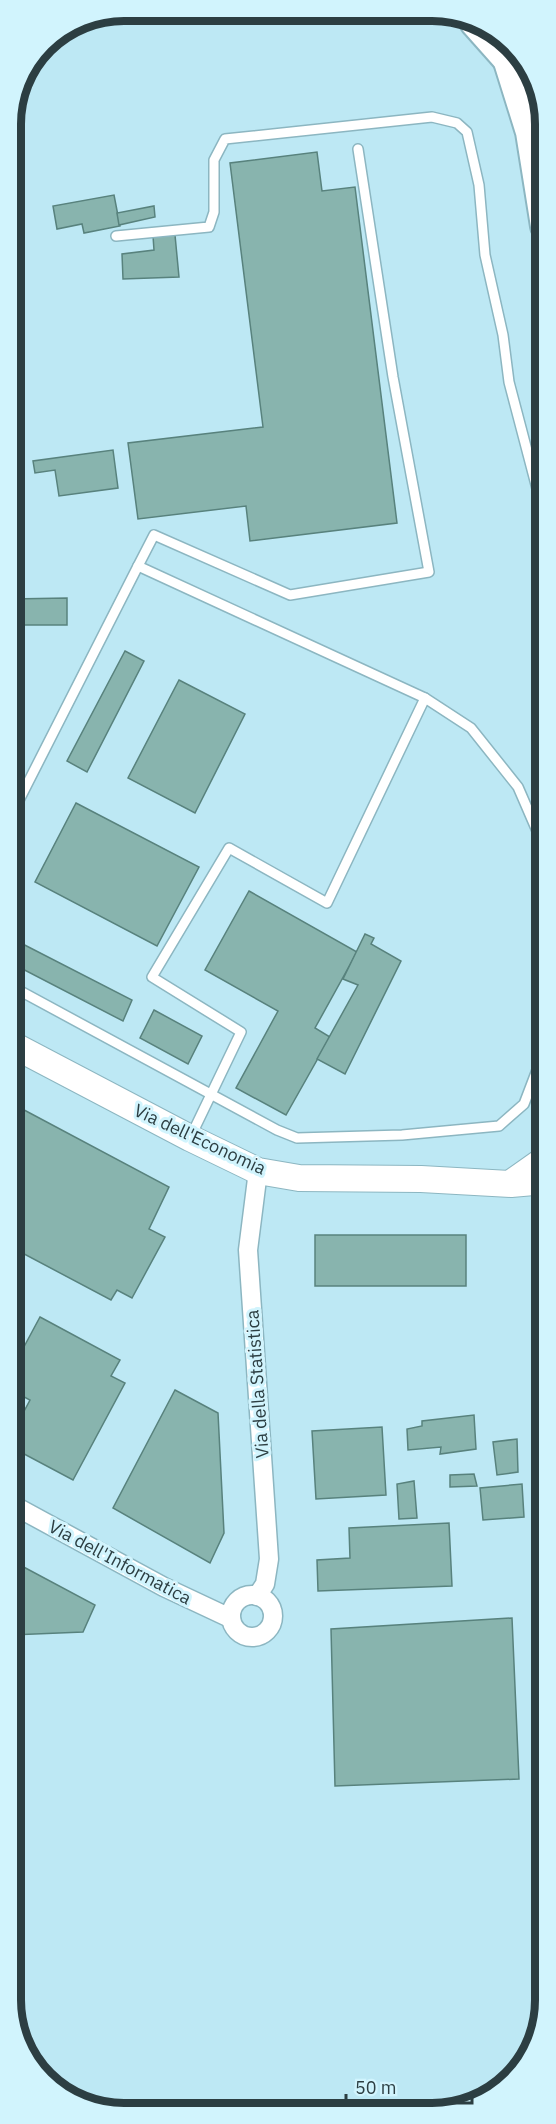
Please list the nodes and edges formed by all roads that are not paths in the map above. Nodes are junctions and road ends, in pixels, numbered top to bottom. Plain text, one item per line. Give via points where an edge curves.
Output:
1 (505, 51) edge
2 (358, 149) dead end
3 (535, 166) edge
4 (116, 236) dead end
5 (535, 482) edge
6 (138, 566) junction
7 (425, 698) junction
8 (21, 796) edge
9 (535, 826) edge
10 (21, 991) edge
11 (21, 1049) edge
12 (535, 1075) edge
13 (211, 1094) junction
14 (190, 1138) junction
15 (535, 1166) edge
16 (258, 1170) junction
17 (535, 1182) edge
18 (511, 1184) junction
19 (21, 1509) edge
20 (257, 1596) junction
21 (230, 1618) junction

1 - 3 main road via 530,132
2 - 6 lane via 429,573 290,595 154,535
4 - 5 lane via 209,227 214,212 214,160 225,140 432,117 457,123 467,132 479,185 485,255 503,334 508,382
6 - 7 lane
6 - 8 lane
7 - 9 lane via 471,728 518,787
7 - 13 lane via 327,903 229,848 152,977 241,1032
10 - 13 lane
11 - 14 main road, Via dell'Economia
12 - 13 lane via 524,1104 499,1126 402,1135 297,1138
13 - 14 lane
14 - 16 main road, Via dell'Economia
15 - 18 main road
16 - 18 main road, Via dell'Economia via 298,1178
16 - 20 street, Via della Statistica via 248,1250 269,1559 265,1584
17 - 18 main road, Via dell'Economia
19 - 21 street, Via dell'Informatica
20 - 21 street via 238,1600
20 - 21 street via 268,1603 273,1615 265,1633 247,1637 236,1630

